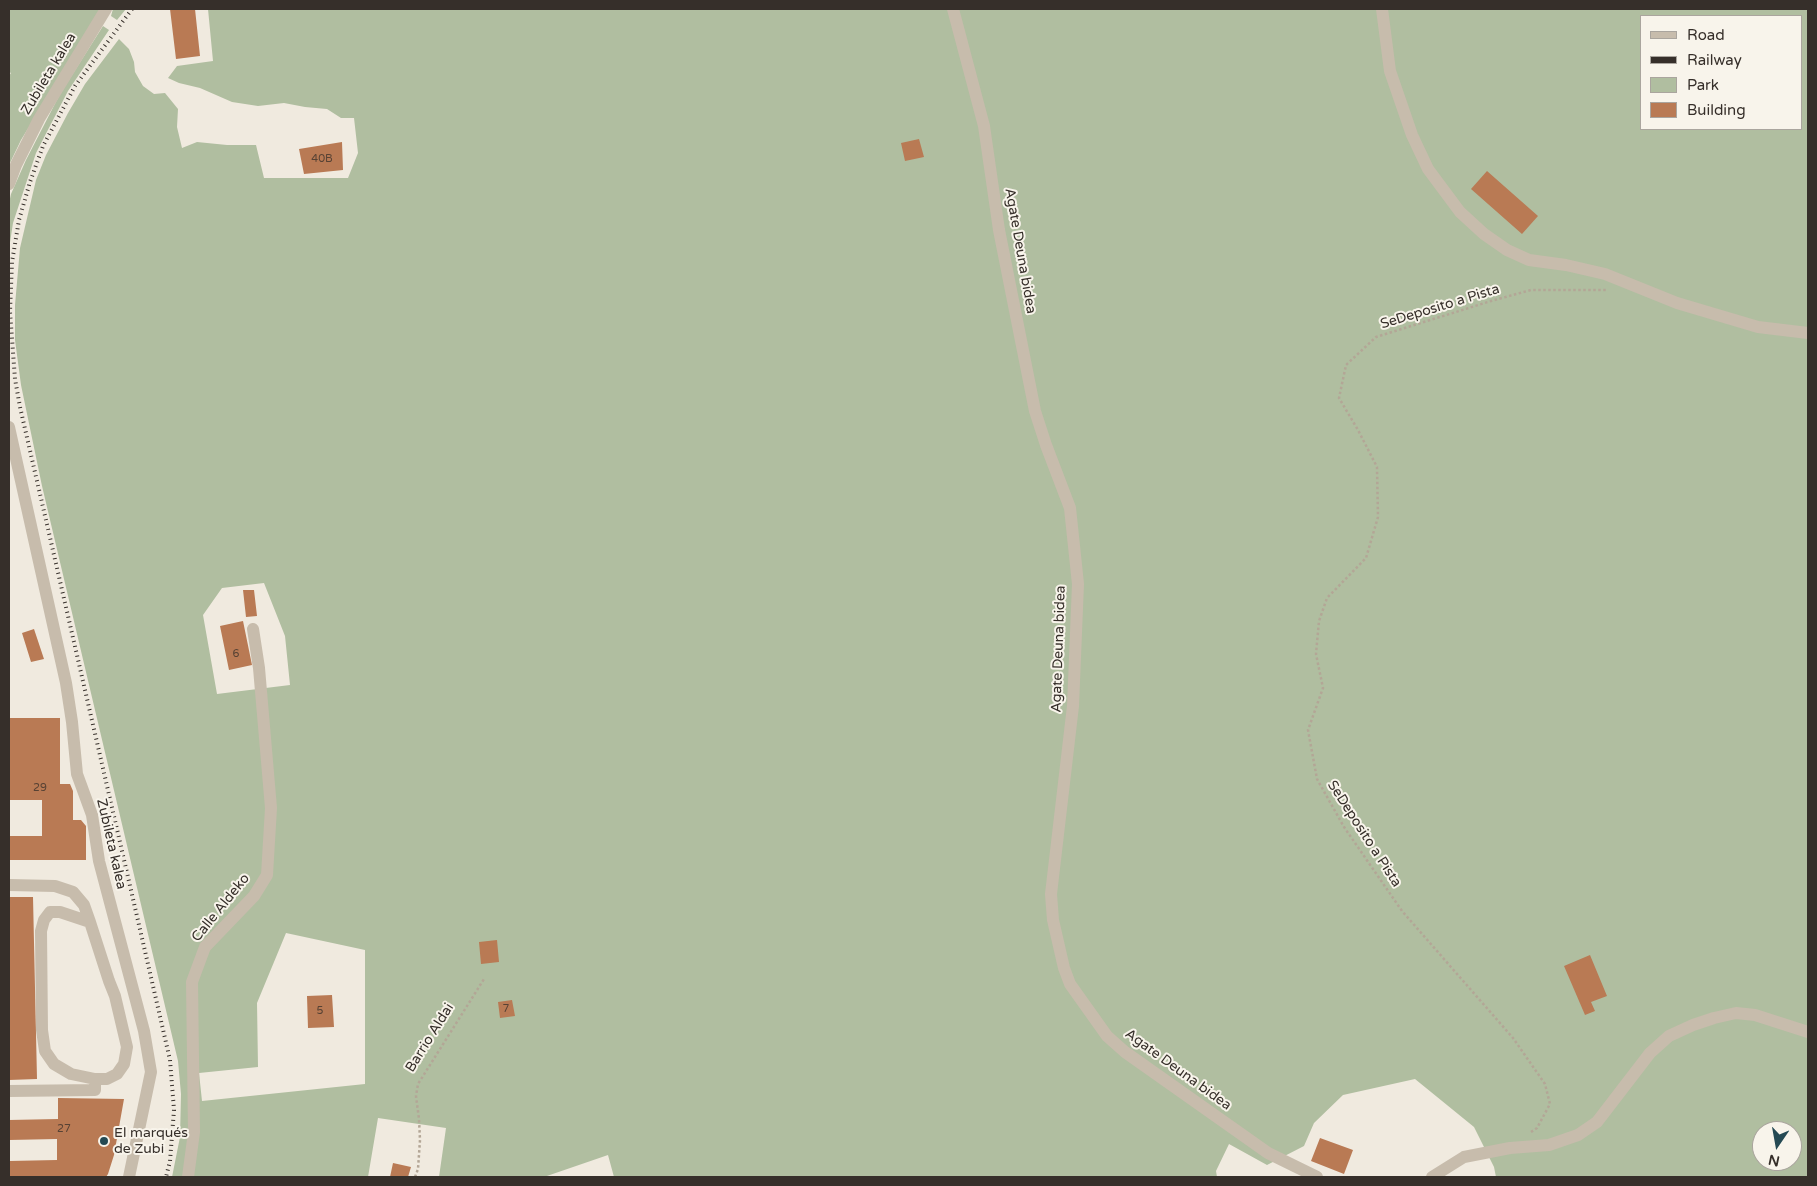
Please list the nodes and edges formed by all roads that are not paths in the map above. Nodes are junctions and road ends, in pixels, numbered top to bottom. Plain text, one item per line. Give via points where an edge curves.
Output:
1 (106, 9) edge
2 (953, 9) edge
3 (1382, 9) edge
4 (9, 184) edge
5 (1808, 333) edge
6 (9, 427) edge
7 (253, 630) dead end
8 (9, 885) edge
9 (90, 922) junction
10 (133, 990) junction
11 (115, 996) junction
12 (1808, 1032) edge
13 (95, 1079) junction
14 (9, 1091) edge
15 (129, 1177) edge
16 (188, 1177) edge
17 (1317, 1177) edge
18 (1432, 1177) edge

1 - 4 street, Zubileta kalea via 39,119
2 - 17 street, Agate Deuna bidea via 984,126 999,230 1035,411 1070,508 1078,584 1073,706 1050,894 1064,968 1070,984 1107,1036 1125,1052 1268,1153
3 - 5 street via 1390,71 1412,135 1428,169 1460,212 1484,234 1529,260 1605,274 1677,303 1758,326
6 - 10 street, Zubileta kalea via 66,683 77,774 92,815 99,861
7 - 16 street, Calle Aldeko via 271,808 267,875 254,896 205,947 192,982 194,1132
8 - 9 street via 55,886 73,892 84,905
9 - 11 street
9 - 13 street via 60,912 50,912 44,920 41,931 42,1030 45,1051 54,1064 71,1074
10 - 11 street
10 - 15 street, Zubileta kalea via 151,1072
11 - 13 street via 126,1048 124,1064 117,1074 107,1079
12 - 18 street via 1755,1015 1736,1013 1714,1018 1669,1036 1650,1053 1597,1122 1578,1135 1549,1145 1464,1157
13 - 14 street via 95,1090

